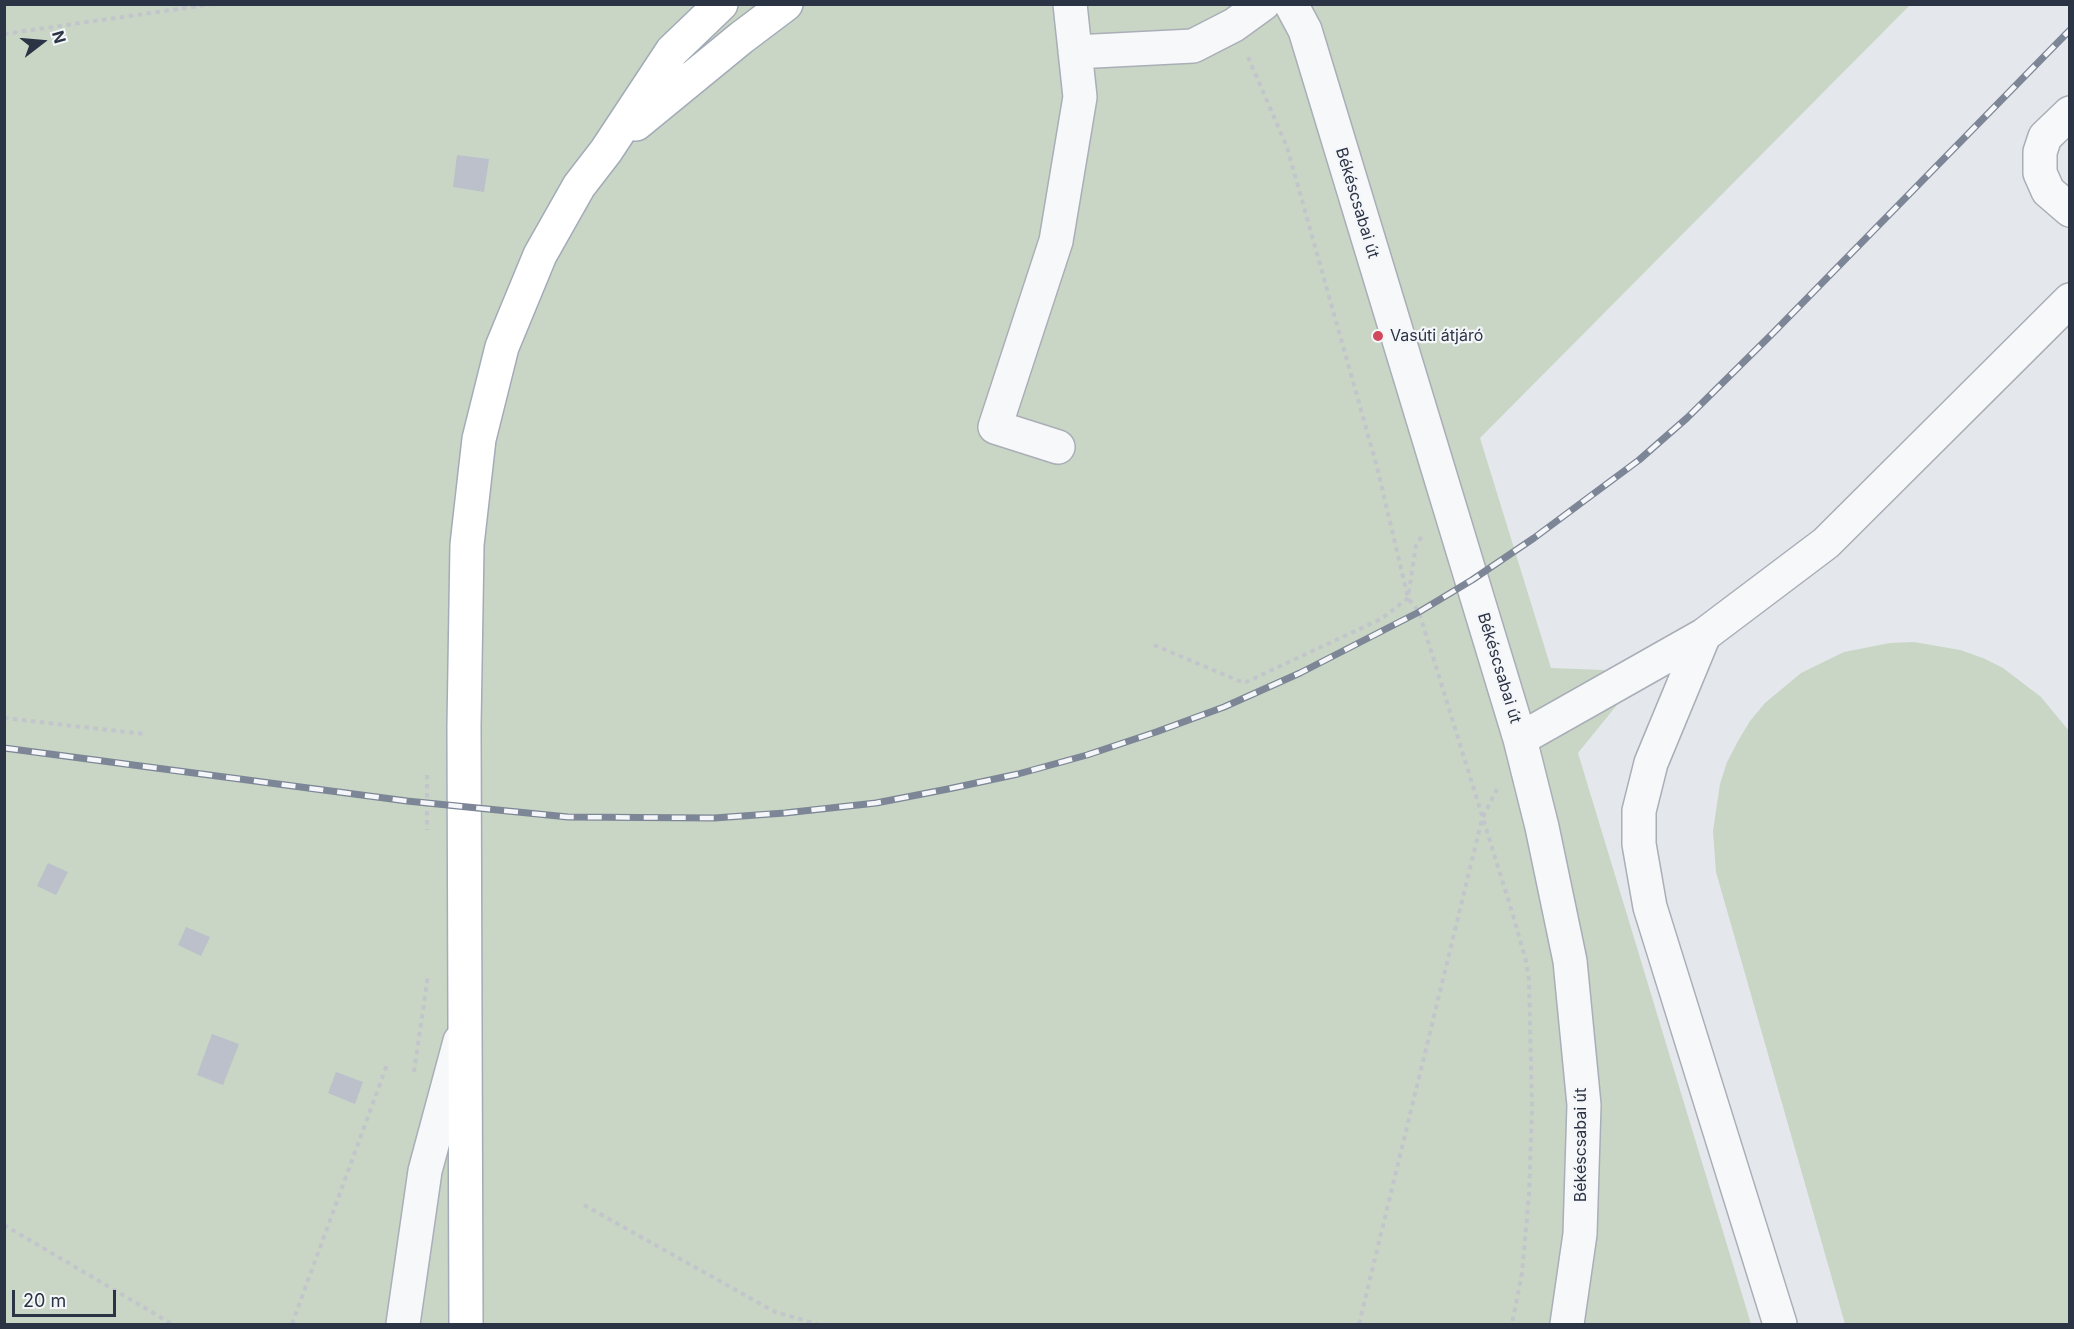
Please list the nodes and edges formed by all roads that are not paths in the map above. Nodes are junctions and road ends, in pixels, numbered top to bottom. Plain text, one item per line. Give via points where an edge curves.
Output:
1 (721, 4) edge
2 (786, 4) edge
3 (1070, 4) edge
4 (1263, 4) edge
5 (1300, 13) edge
6 (1075, 52) junction
7 (2070, 113) edge
8 (606, 151) junction
9 (2070, 210) edge
10 (2070, 300) edge
11 (1058, 447) dead end
12 (1704, 635) junction
13 (1520, 739) junction
14 (466, 1019) junction
15 (403, 1324) edge
16 (466, 1324) edge
17 (1567, 1324) edge
18 (1780, 1324) edge

1 - 8 main road via 672,51
2 - 8 main road
3 - 6 street
4 - 6 street via 1234,25 1193,46
5 - 13 street, Békéscsabai út
6 - 11 street via 1080,97 1056,241 994,427
7 - 9 street via 2045,137 2040,152 2040,173 2048,192
8 - 14 main road via 579,186 540,255 502,347 479,439 466,545
10 - 12 street via 1826,543
12 - 13 street
12 - 18 street via 1650,763 1639,812 1639,844 1650,907
13 - 17 street, Békéscsabai út via 1570,961 1584,1105 1580,1234
14 - 15 street via 426,1171
14 - 16 main road

